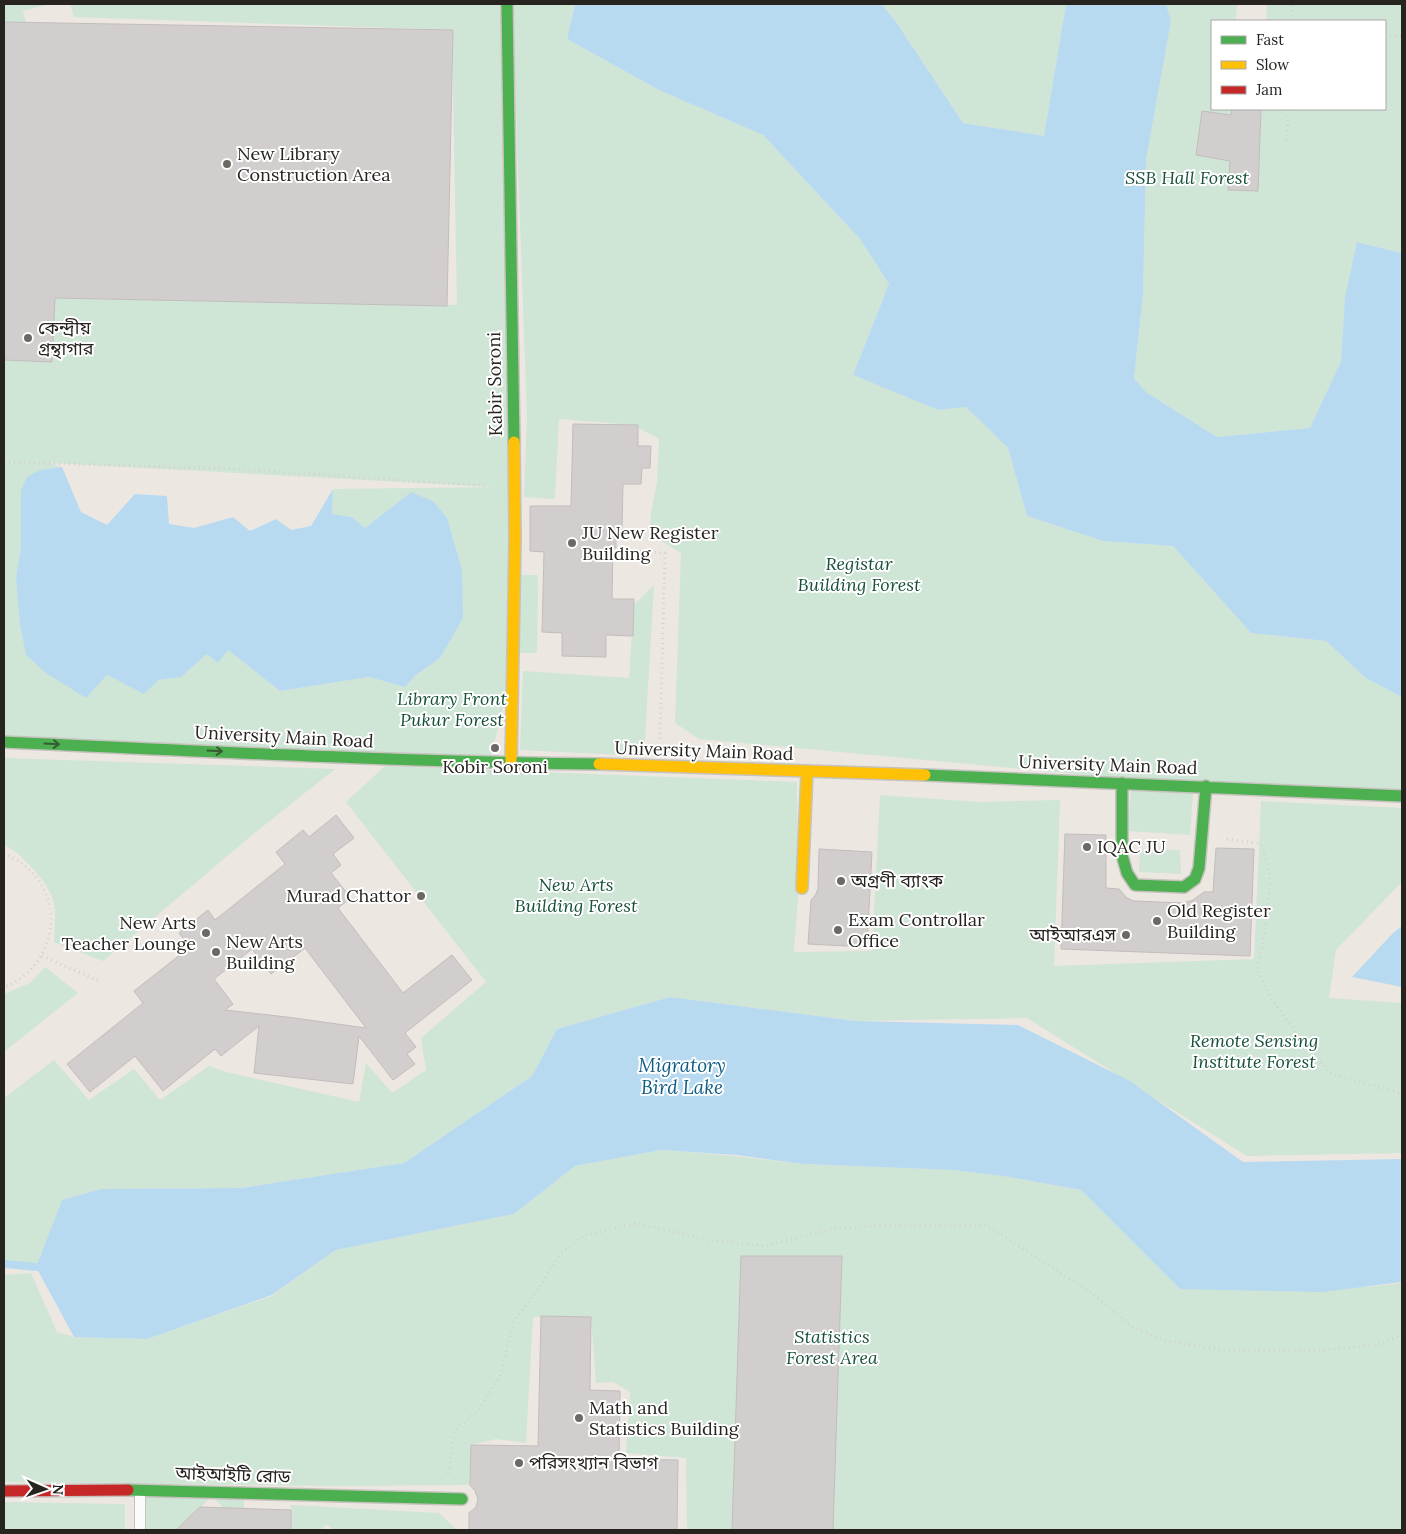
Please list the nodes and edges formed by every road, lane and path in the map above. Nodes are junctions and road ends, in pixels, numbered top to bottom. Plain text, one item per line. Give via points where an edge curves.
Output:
1 (508, 4) edge
2 (1292, 4) edge
3 (1291, 20) edge
4 (1386, 35) edge
5 (1402, 36) edge
6 (1288, 110) edge
7 (1287, 141) dead end
8 (4, 462) edge
9 (514, 488) junction
10 (630, 550) dead end
11 (4, 742) edge
12 (511, 763) junction
13 (660, 765) junction
14 (807, 772) junction
15 (1122, 783) junction
16 (1206, 786) junction
17 (1402, 796) edge
18 (1202, 837) junction
19 (4, 853) edge
20 (802, 888) dead end
21 (42, 956) junction
22 (102, 982) dead end
23 (4, 987) edge
24 (1402, 1094) edge
25 (1402, 1334) edge
26 (140, 1490) junction
27 (4, 1491) edge
28 (444, 1499) junction
29 (462, 1499) dead end
30 (140, 1530) edge

1 - 9 street, Kabir Soroni
2 - 3 path
4 - 5 path
6 - 7 path
8 - 9 path via 236,469
9 - 12 street, Kabir Soroni
10 - 13 path via 665,552
11 -> 12 street, University Main Road
12 - 13 street, University Main Road
13 - 14 street, University Main Road
14 - 15 street, University Main Road
14 - 20 street
15 - 16 street, University Main Road
15 - 18 street via 1122,855 1127,873 1135,885 1184,887 1195,879 1199,868
16 - 17 street, University Main Road
16 - 18 street
18 - 24 path via 1262,844 1270,873 1268,915 1257,970 1271,998 1311,1052 1332,1074
19 - 21 path via 34,873 46,892 51,914 50,936
21 - 22 path
21 - 23 path via 29,973
25 - 28 path via 1382,1344 1296,1351 1223,1350 1167,1341 1134,1328 1092,1293 986,1225 886,1225 833,1229 765,1246 707,1240 636,1223 583,1236 561,1254 538,1291 514,1320 500,1376 479,1410 455,1430
26 - 27 street, আইআইটি রোড
26 - 28 street, আইআইটি রোড
26 - 30 lane
28 - 29 street, আইআইটি রোড

